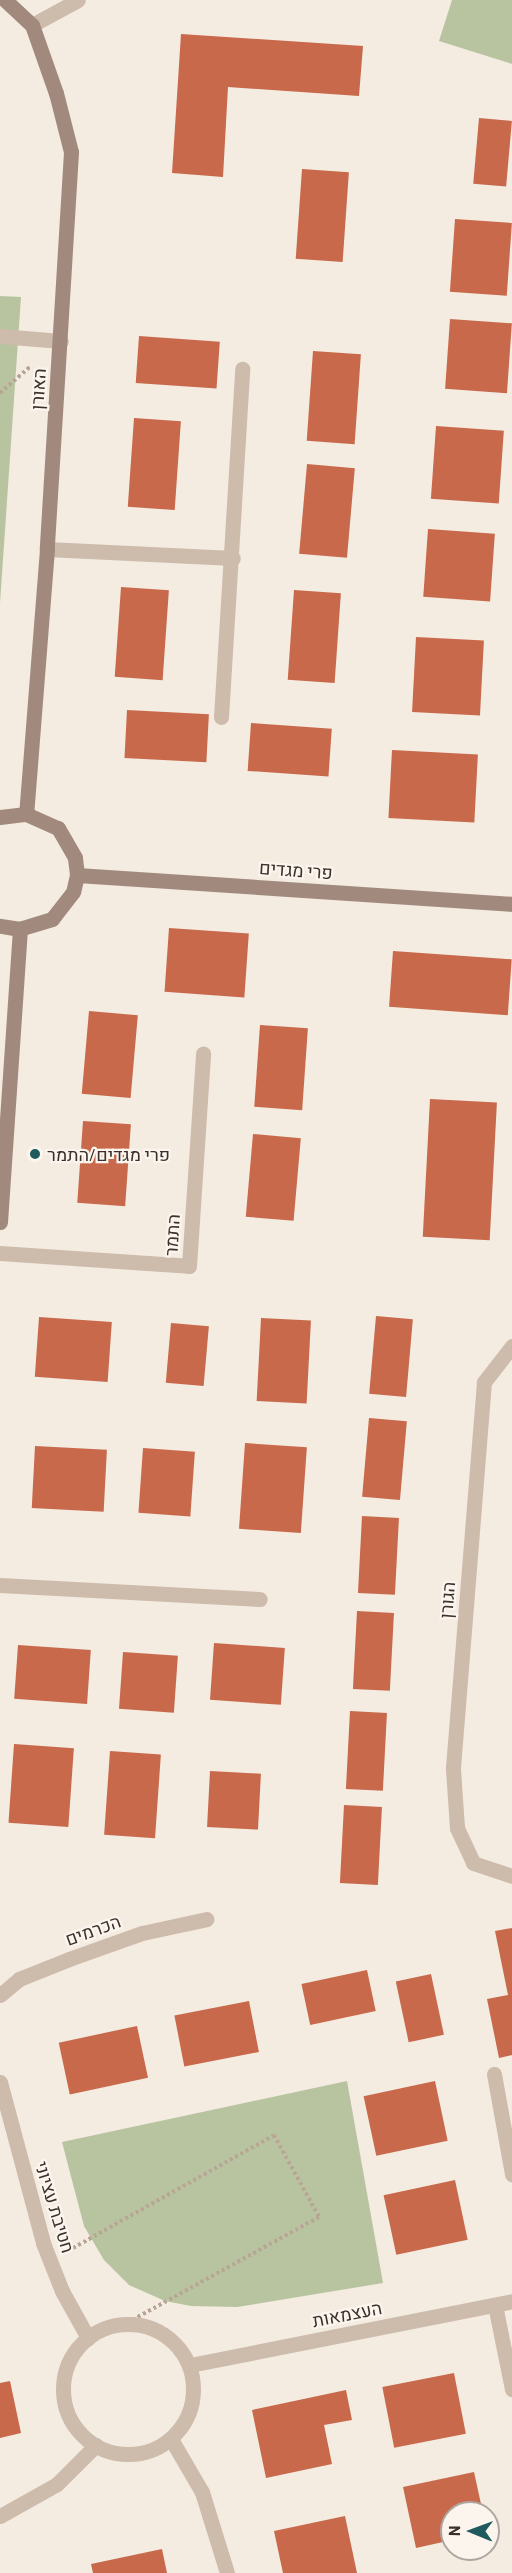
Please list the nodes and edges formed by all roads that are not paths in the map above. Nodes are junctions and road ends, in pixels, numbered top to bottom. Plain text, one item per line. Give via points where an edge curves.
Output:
1 (5, 0) edge
2 (78, 0) edge
3 (32, 25) junction
4 (0, 336) edge
5 (61, 341) junction
6 (242, 369) dead end
7 (47, 549) junction
8 (233, 558) junction
9 (221, 717) dead end
10 (26, 814) junction
11 (0, 817) edge
12 (77, 875) junction
13 (512, 904) edge
14 (0, 926) edge
15 (20, 929) junction
16 (203, 1053) dead end
17 (5, 1070) edge
18 (0, 1222) edge
19 (0, 1253) edge
20 (512, 1346) edge
21 (0, 1585) edge
22 (260, 1599) dead end
23 (512, 1876) edge
24 (207, 1918) dead end
25 (0, 1995) edge
26 (494, 2074) dead end
27 (0, 2082) edge
28 (512, 2174) edge
29 (512, 2301) edge
30 (495, 2305) junction
31 (88, 2338) junction
32 (190, 2365) junction
33 (512, 2389) edge
34 (171, 2439) junction
35 (96, 2445) junction
36 (0, 2516) edge
37 (227, 2573) edge

1 - 3 street
2 - 3 street
3 - 5 street, האורן via 56,93 70,152
4 - 5 street
5 - 7 street, האורן
6 - 8 street
7 - 8 street
7 - 10 street, האורן
8 - 9 street
10 - 11 street
10 - 12 street via 57,828 75,858
12 - 13 street, פרי מגדים
12 - 15 street via 64,907 37,927
14 - 15 street
15 - 17 street
16 - 19 street, התמר via 189,1266
17 - 18 street
20 - 23 street, הגורן via 484,1382 453,1769 457,1828 473,1863
21 - 22 street
24 - 25 street, הכרמים via 142,1933 69,1959 19,1979
26 - 28 street
27 - 31 street, חטיבת עציוני via 50,2261
29 - 30 street, העצמאות
30 - 32 street, העצמאות
30 - 33 street
31 - 32 street via 105,2327 129,2322 154,2328 176,2343
31 - 35 street via 68,2363 62,2388 67,2413 81,2435
32 - 34 street via 194,2390 189,2415
34 - 35 street via 152,2451 127,2455
34 - 37 street via 202,2492
35 - 36 street via 57,2484

